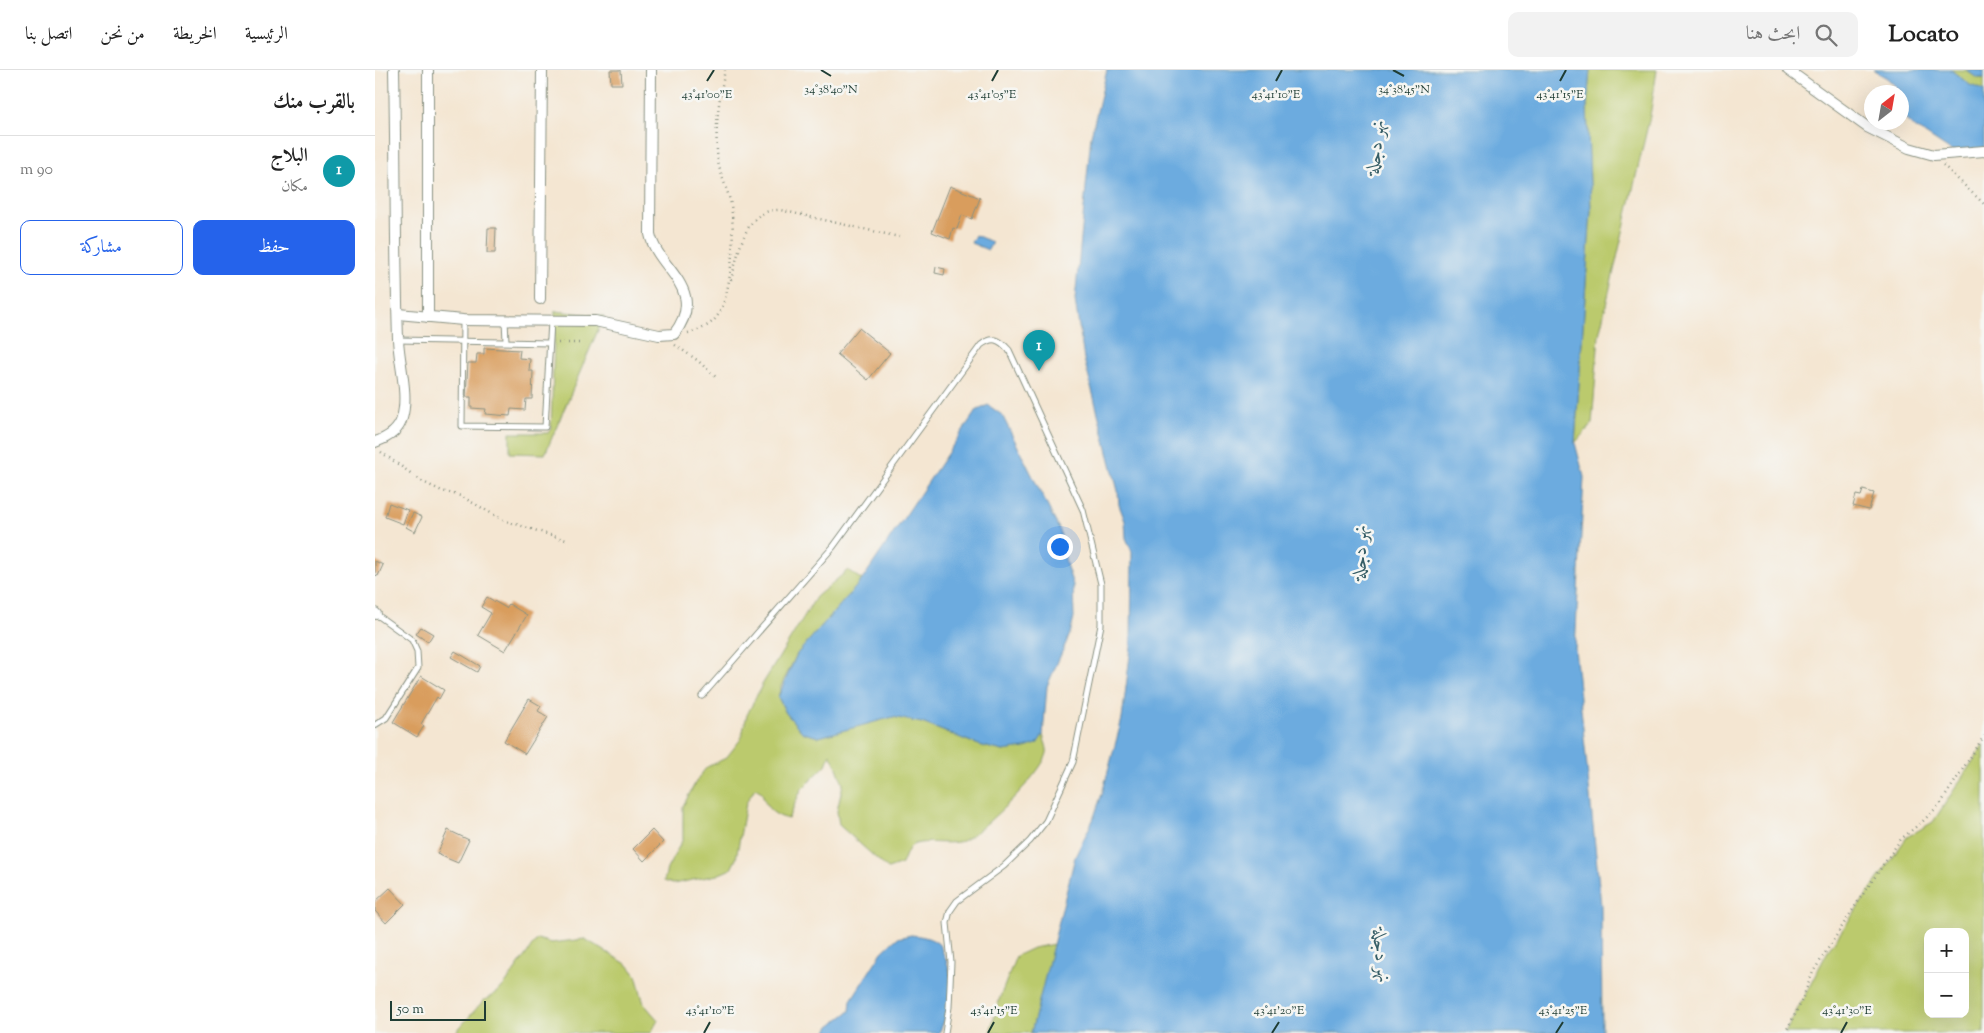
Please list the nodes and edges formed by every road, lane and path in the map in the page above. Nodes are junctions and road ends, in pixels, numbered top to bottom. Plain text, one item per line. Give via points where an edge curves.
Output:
1 (394, 70) edge
2 (428, 70) edge
3 (542, 70) edge
4 (651, 70) edge
5 (725, 70) edge
6 (1788, 70) edge
7 (1984, 151) edge
8 (1934, 155) junction
9 (1984, 204) edge
10 (899, 237) dead end
11 (729, 284) junction
12 (540, 299) dead end
13 (398, 314) junction
14 (428, 317) junction
15 (463, 320) junction
16 (505, 320) junction
17 (551, 321) junction
18 (651, 333) junction
19 (674, 334) junction
20 (398, 340) junction
21 (464, 340) junction
22 (506, 341) junction
23 (549, 343) junction
24 (579, 343) dead end
25 (717, 378) dead end
26 (375, 442) edge
27 (375, 449) edge
28 (569, 541) dead end
29 (376, 614) edge
30 (702, 696) dead end
31 (375, 725) edge
32 (1984, 736) edge
33 (945, 1033) edge
34 (1785, 1033) edge

1 - 13 street
2 - 14 street
3 - 12 street
4 - 19 street via 650,234 657,253 674,272 683,289 683,318
5 - 11 path via 717,144 718,164 732,216
6 - 8 street via 1881,135
7 - 8 street
8 - 9 path
10 - 11 path via 768,210 756,216 748,226
11 - 19 path via 723,305 713,322 695,331
13 - 14 street
13 - 20 street
14 - 15 street
15 - 16 street
15 - 21 lane
16 - 17 street
16 - 22 lane
17 - 18 street via 607,322
17 - 23 lane
18 - 19 street
18 - 25 path via 697,360
20 - 21 lane
20 - 26 street via 404,404 402,419 386,438
21 - 22 lane
21 - 23 lane via 462,426 545,427
22 - 23 lane
23 - 24 path
27 - 28 path via 423,482 461,496 503,520
29 - 31 lane via 412,640 417,651 418,668 386,718
30 - 33 lane via 833,547 981,346 989,339 1002,343 1009,350 1083,510 1101,584 1101,625 1073,762 1046,821 1017,853 957,901 950,912 947,922 951,962
32 - 34 path via 1941,803 1901,838 1861,897 1813,972

